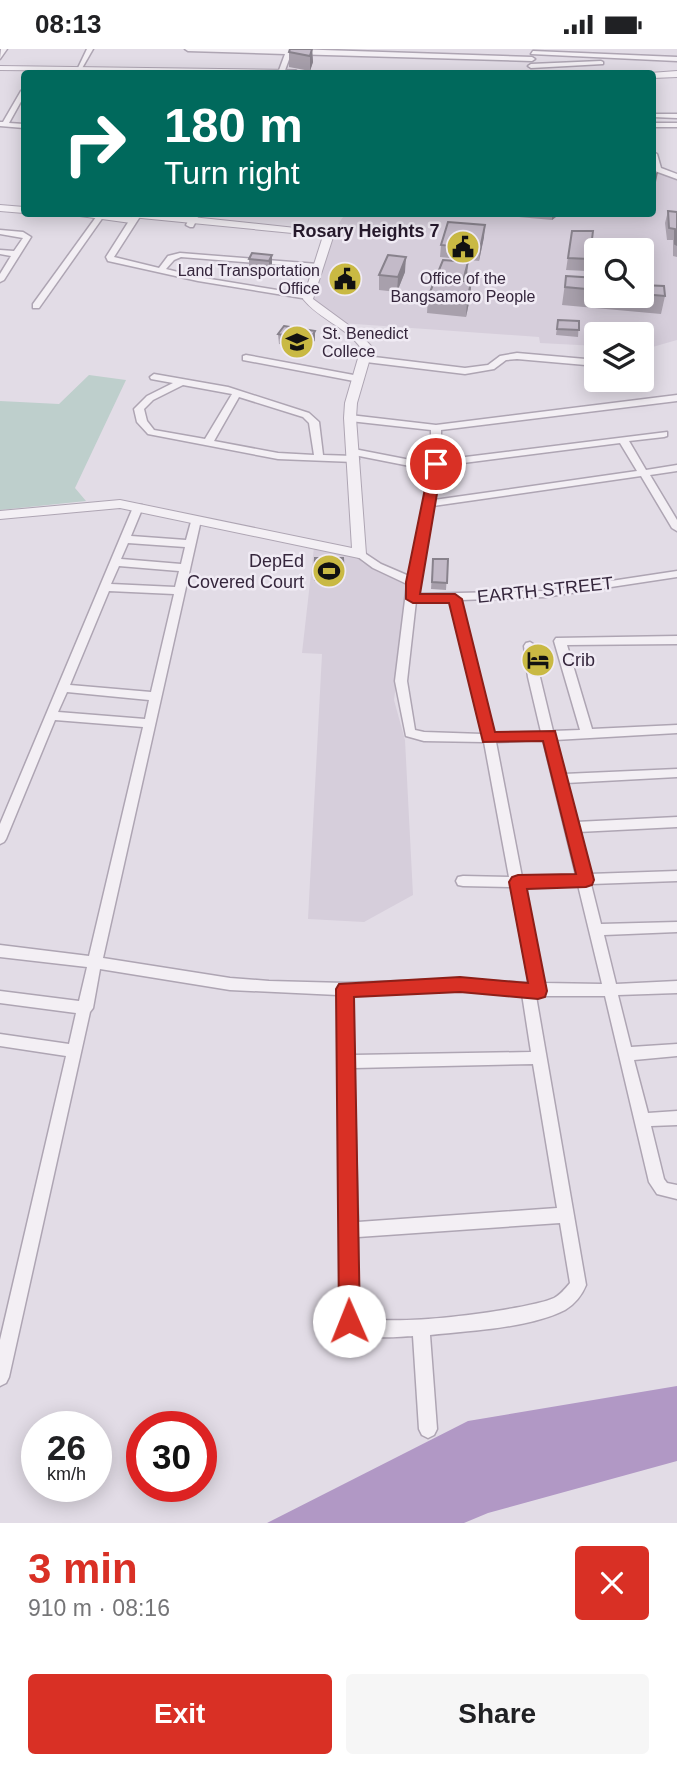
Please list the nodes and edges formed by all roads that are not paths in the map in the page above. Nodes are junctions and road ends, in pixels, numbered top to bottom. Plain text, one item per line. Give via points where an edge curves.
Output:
1 (4, 49) edge
2 (90, 49) edge
3 (188, 49) edge
4 (289, 50) edge
5 (0, 57) edge
6 (635, 57) junction
7 (677, 59) edge
8 (533, 60) edge
9 (0, 68) edge
10 (79, 69) junction
11 (24, 70) edge
12 (58, 70) edge
13 (85, 70) edge
14 (279, 70) edge
15 (677, 74) edge
16 (656, 75) edge
17 (21, 96) edge
18 (656, 116) edge
19 (677, 116) edge
20 (3, 124) edge
21 (656, 125) edge
22 (677, 125) edge
23 (21, 126) edge
24 (656, 163) edge
25 (677, 177) edge
26 (0, 205) edge
27 (21, 207) edge
28 (101, 217) edge
29 (136, 217) edge
30 (193, 220) edge
31 (0, 232) edge
32 (0, 252) edge
33 (17, 254) junction
34 (318, 266) junction
35 (160, 271) junction
36 (0, 280) edge
37 (308, 297) junction
38 (36, 306) dead end
39 (246, 359) dead end
40 (366, 359) junction
41 (584, 362) edge
42 (154, 377) dead end
43 (359, 379) junction
44 (180, 383) junction
45 (237, 393) junction
46 (677, 398) edge
47 (350, 418) junction
48 (436, 428) junction
49 (664, 434) dead end
50 (623, 439) junction
51 (208, 443) junction
52 (354, 455) junction
53 (319, 458) junction
54 (436, 466) junction
55 (677, 468) edge
56 (644, 473) junction
57 (428, 504) junction
58 (138, 507) junction
59 (0, 515) edge
60 (196, 520) junction
61 (677, 528) edge
62 (124, 539) junction
63 (190, 544) junction
64 (359, 554) junction
65 (115, 562) junction
66 (185, 568) junction
67 (677, 574) edge
68 (413, 582) junction
69 (105, 587) junction
70 (179, 591) junction
71 (413, 599) junction
72 (455, 599) junction
73 (677, 640) edge
74 (530, 646) dead end
75 (63, 688) junction
76 (155, 696) junction
77 (51, 716) junction
78 (149, 723) junction
79 (677, 729) edge
80 (587, 733) junction
81 (549, 735) junction
82 (489, 738) junction
83 (677, 773) edge
84 (561, 779) junction
85 (677, 822) edge
86 (572, 827) junction
87 (0, 839) edge
88 (677, 876) edge
89 (586, 880) junction
90 (463, 881) dead end
91 (518, 882) junction
92 (677, 927) edge
93 (596, 930) junction
94 (0, 951) edge
95 (97, 963) junction
96 (677, 987) edge
97 (345, 989) junction
98 (612, 990) junction
99 (533, 991) junction
100 (0, 997) edge
101 (86, 1008) junction
102 (0, 1040) edge
103 (677, 1050) edge
104 (76, 1051) junction
105 (628, 1054) junction
106 (538, 1058) junction
107 (346, 1062) junction
108 (677, 1118) edge
109 (644, 1121) junction
110 (677, 1192) edge
111 (566, 1215) junction
112 (350, 1230) junction
113 (421, 1327) junction
114 (0, 1377) edge
115 (428, 1429) dead end

1 - 5 street
2 - 10 street
3 - 4 street
4 - 8 street
4 - 14 street
6 - 7 street
6 - 8 street
6 - 8 street via 618,62
9 - 11 street
10 - 12 street
10 - 13 street
15 - 16 street
17 - 20 street
18 - 19 street
20 - 23 street
21 - 22 street
24 - 25 street via 658,169
26 - 27 street
28 - 38 street
29 - 30 street
29 - 35 street via 110,258
30 - 34 street via 329,235
31 - 33 street via 26,235
32 - 33 street
33 - 36 street
34 - 35 street via 180,255 170,258
34 - 37 street
35 - 37 street
37 - 40 street via 365,344
39 - 43 street
40 - 41 street via 465,371 517,356
40 - 43 street
42 - 44 street
43 - 47 street
44 - 45 street
44 - 51 street via 144,403 139,417 154,434
45 - 51 street
45 - 53 street via 312,418
46 - 48 street
47 - 48 street
47 - 52 street
48 - 54 street
49 - 50 street
50 - 54 street
50 - 56 street
51 - 53 street via 278,456
52 - 53 street
52 - 54 street
52 - 64 street
54 - 57 street
55 - 56 street
56 - 57 street
56 - 61 street
57 - 68 street
58 - 59 street via 109,505
58 - 60 street
58 - 62 street
60 - 63 street
60 - 64 street
62 - 63 street
62 - 65 street
63 - 66 street
64 - 68 street
65 - 66 street
65 - 69 street
66 - 70 street
67 - 72 street, EARTH STREET via 545,594
68 - 71 street
69 - 70 street
69 - 75 street
70 - 76 street
71 - 72 street, EARTH STREET
71 - 82 street via 401,681 408,730 421,738
72 - 82 street
73 - 80 street via 560,641
74 - 81 street
75 - 76 street
75 - 77 street
76 - 78 street
77 - 78 street
77 - 87 street
78 - 95 street
79 - 80 street
80 - 81 street
81 - 82 street
81 - 84 street
82 - 91 street
83 - 84 street
84 - 86 street
85 - 86 street
86 - 89 street
88 - 89 street
89 - 91 street
89 - 93 street
90 - 91 street
91 - 99 street
92 - 93 street
93 - 98 street
94 - 95 street
95 - 97 street via 230,984
95 - 101 street
96 - 98 street
97 - 99 street via 460,985
97 - 107 street
98 - 99 street
98 - 105 street
99 - 106 street
100 - 101 street
101 - 104 street
102 - 104 street
103 - 105 street
104 - 114 street
105 - 109 street
106 - 107 street
106 - 111 street
107 - 112 street
108 - 109 street
109 - 110 street via 659,1186
111 - 112 street
111 - 113 street via 578,1285 571,1296 529,1314
112 - 113 street via 349,1321 367,1328
113 - 115 street

